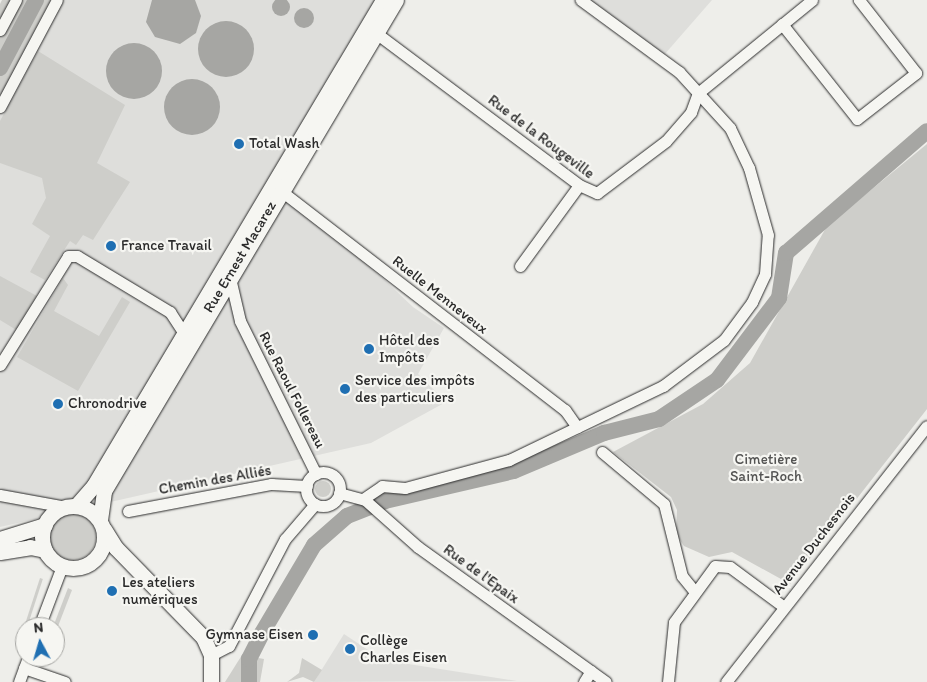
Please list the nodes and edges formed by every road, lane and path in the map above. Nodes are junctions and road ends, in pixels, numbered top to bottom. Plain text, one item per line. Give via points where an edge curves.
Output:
1 (16, 0) edge
2 (57, 0) edge
3 (383, 0) edge
4 (396, 0) edge
5 (581, 0) edge
6 (812, 0) edge
7 (860, 0) edge
8 (782, 24) junction
9 (0, 30) edge
10 (376, 33) junction
11 (698, 93) junction
12 (0, 107) edge
13 (579, 185) junction
14 (280, 190) junction
15 (520, 266) dead end
16 (230, 274) junction
17 (209, 310) junction
18 (240, 321) junction
19 (183, 332) junction
20 (0, 365) edge
21 (927, 426) edge
22 (577, 427) junction
23 (602, 452) dead end
24 (316, 474) junction
25 (307, 486) junction
26 (339, 493) junction
27 (0, 495) edge
28 (365, 500) junction
29 (315, 504) junction
30 (71, 507) junction
31 (128, 510) dead end
32 (101, 524) junction
33 (45, 525) junction
34 (0, 539) edge
35 (45, 550) junction
36 (0, 552) edge
37 (121, 553) junction
38 (99, 555) junction
39 (62, 566) junction
40 (694, 591) junction
41 (784, 607) junction
42 (44, 617) edge
43 (210, 655) junction
44 (25, 667) edge
45 (34, 667) edge
46 (591, 671) junction
47 (19, 682) edge
48 (65, 682) edge
49 (211, 682) edge
50 (584, 682) edge
51 (606, 682) edge
52 (668, 682) edge
53 (726, 682) edge

1 - 9 street
2 - 12 street
3 - 19 main road, Rue Ernest Macarez
4 - 10 main road, Rue Ernest Macarez
5 - 11 street via 679,72
6 - 8 street
7 - 8 street via 916,73 857,119
8 - 11 street
10 - 13 street, Rue de la Rougeville
10 - 14 main road, Rue Ernest Macarez
11 - 13 street, Rue de la Rougeville via 690,112 673,135 606,188 594,193
11 - 22 street via 726,122 746,162 769,241 765,274 729,333 698,362 663,386
13 - 15 street
14 - 16 main road, Rue Ernest Macarez
14 - 22 street, Ruelle Menneveux via 565,410
16 - 17 main road, Rue Ernest Macarez
16 - 18 street, Rue Raoul Follereau
17 - 18 street, Rue Raoul Follereau via 227,308
17 - 32 main road, Rue Ernest Macarez via 104,491
18 - 24 street, Rue Raoul Follereau
19 - 20 street via 170,312 77,256 68,256
19 - 30 main road, Rue Ernest Macarez via 94,485
21 - 41 street, Avenue Duchesnois
22 - 28 street via 509,460 405,488 382,486
23 - 40 street via 664,504 682,576
24 - 25 street
24 - 26 street via 334,476
25 - 29 street
25 - 31 street, Chemin des Alliés via 271,484
26 - 28 street, Rue de l'Epaix
26 - 29 street via 331,504
27 - 30 street
28 - 46 street, Rue de l'Epaix via 418,547
29 - 43 street via 285,538 229,646
30 - 32 main road
30 - 33 main road
32 - 37 main road
32 - 38 main road
33 - 34 main road
33 - 35 main road
35 - 36 main road via 30,547
35 - 39 main road
37 - 38 main road
37 - 43 main road via 196,628
38 - 39 main road via 81,567
39 - 42 street
40 - 41 street via 713,568 724,565
40 - 52 street via 673,626
41 - 53 street, Avenue Duchesnois
43 - 49 main road
44 - 47 street
45 - 48 street
46 - 50 street
46 - 51 street, Rue de l'Epaix

